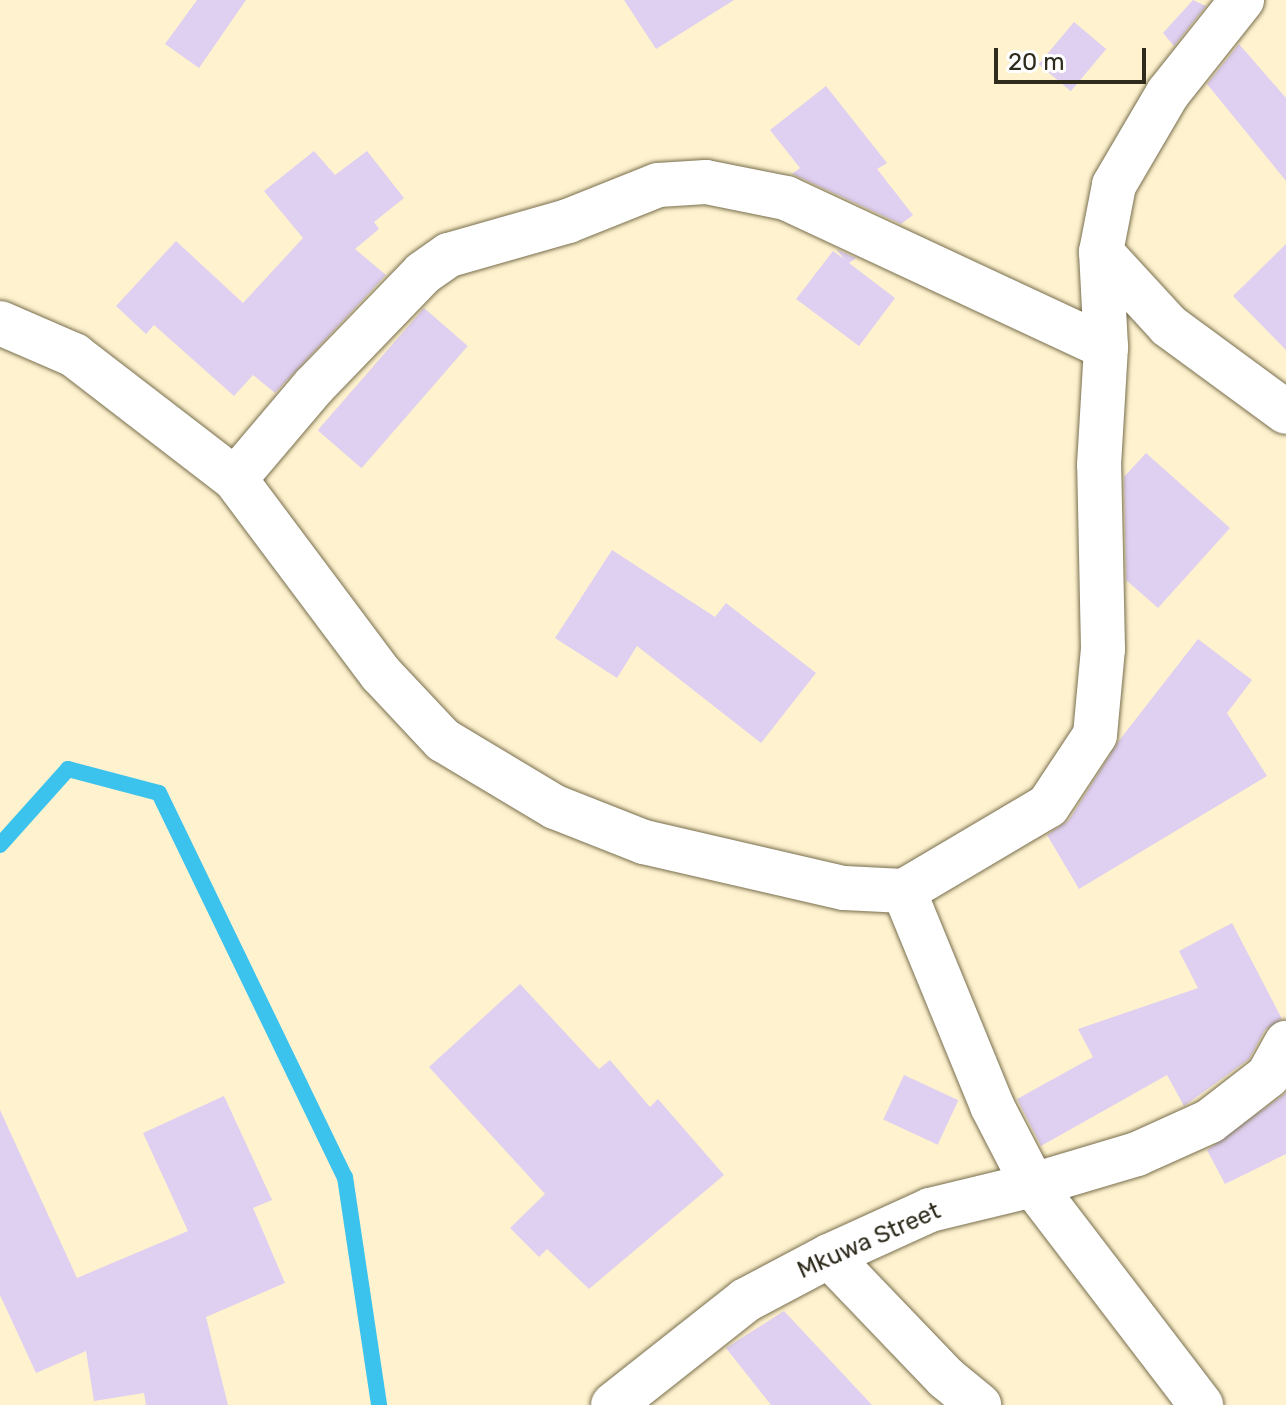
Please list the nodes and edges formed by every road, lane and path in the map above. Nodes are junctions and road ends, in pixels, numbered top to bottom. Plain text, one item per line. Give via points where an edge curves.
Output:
1 (1242, 0) edge
2 (1101, 252) junction
3 (0, 323) edge
4 (1106, 347) junction
5 (1286, 412) edge
6 (235, 479) junction
7 (904, 891) junction
8 (1286, 1043) edge
9 (1033, 1185) junction
10 (829, 1256) junction
11 (613, 1405) edge
12 (979, 1405) edge
13 (1201, 1405) edge

1 - 2 street via 1168,93 1114,185
2 - 4 street
2 - 5 street via 1169,326
3 - 6 street via 74,355
4 - 6 street via 786,198 706,182 658,185 568,221 449,255 423,273 314,386
4 - 7 street via 1099,465 1102,698 1095,735 1048,806
6 - 7 street via 381,674 443,740 555,807 644,842 844,888
7 - 9 street via 992,1106
8 - 9 street, Mkuwa Street via 1268,1076 1210,1121 1137,1154
9 - 10 street, Mkuwa Street via 930,1210
9 - 13 street
10 - 11 street, Mkuwa Street via 746,1300
10 - 12 street via 946,1378

